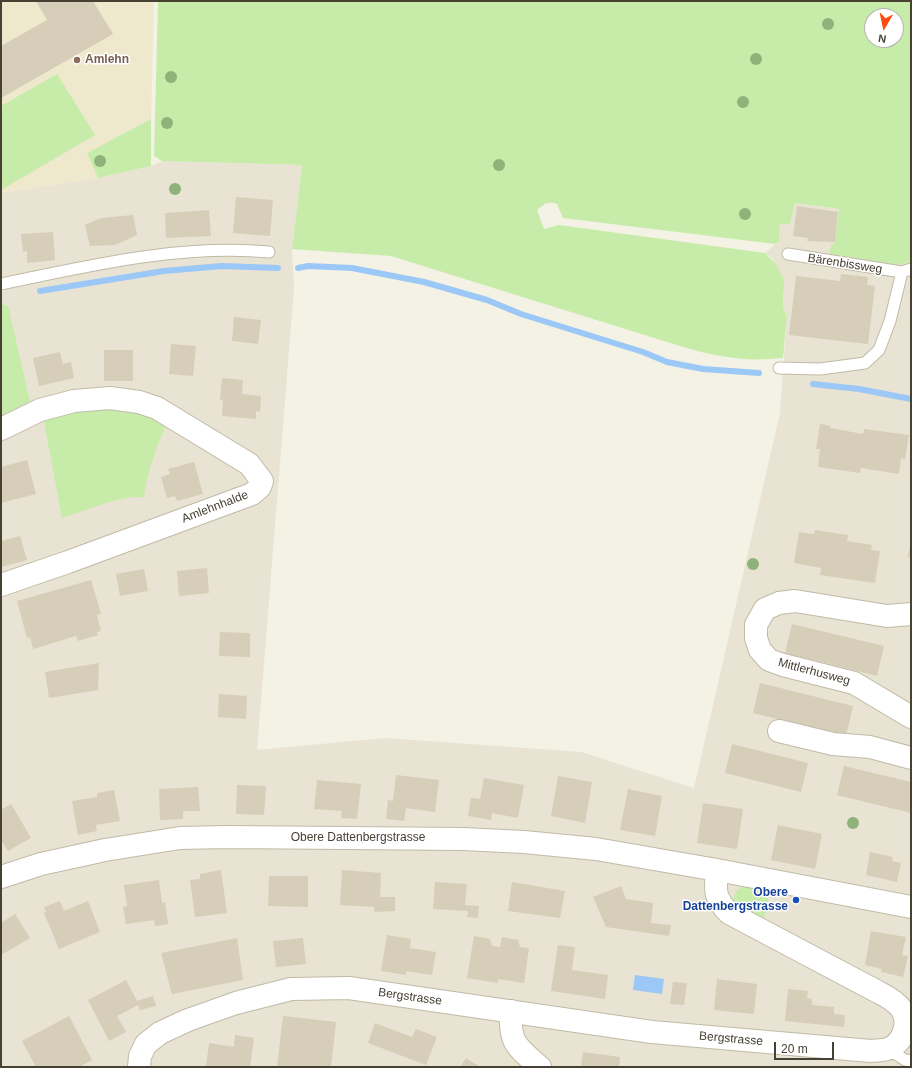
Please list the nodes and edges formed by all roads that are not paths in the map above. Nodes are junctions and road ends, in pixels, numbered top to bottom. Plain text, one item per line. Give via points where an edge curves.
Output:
1 (269, 252) dead end
2 (788, 254) dead end
3 (906, 271) edge
4 (1, 284) edge
5 (779, 368) dead end
6 (1, 429) edge
7 (1, 585) edge
8 (911, 614) edge
9 (911, 717) edge
10 (779, 732) dead end
11 (911, 758) edge
12 (716, 870) junction
13 (1, 877) edge
14 (911, 907) edge
15 (511, 1011) junction
16 (888, 1049) junction
17 (911, 1061) edge
18 (139, 1067) edge
19 (540, 1067) edge

1 - 4 lane via 182,252 113,262
2 - 3 lane, Bärenbissweg
3 - 5 lane via 880,350 865,363 820,369
6 - 7 street, Amlehnhalde via 40,410 74,400 110,398 139,402 157,408 249,464 262,481 260,487 252,494
8 - 9 street, Mittlerhusweg via 887,616 795,601 779,603 765,609 756,625 756,638 760,650 769,660 854,683
10 - 11 street via 833,744 870,747
12 - 13 street, Obere Dattenbergstrasse via 596,849 524,842 227,837 180,838 105,850 41,864
12 - 14 street
12 - 16 street via 715,890 718,900 730,913 880,992 897,1004 903,1012 905,1025 898,1042
15 - 16 street, Bergstrasse via 652,1032 853,1050
15 - 18 street, Bergstrasse via 349,988 291,989 236,1003 160,1033 146,1044 140,1056
15 - 19 street via 510,1032 517,1046
16 - 17 lane

